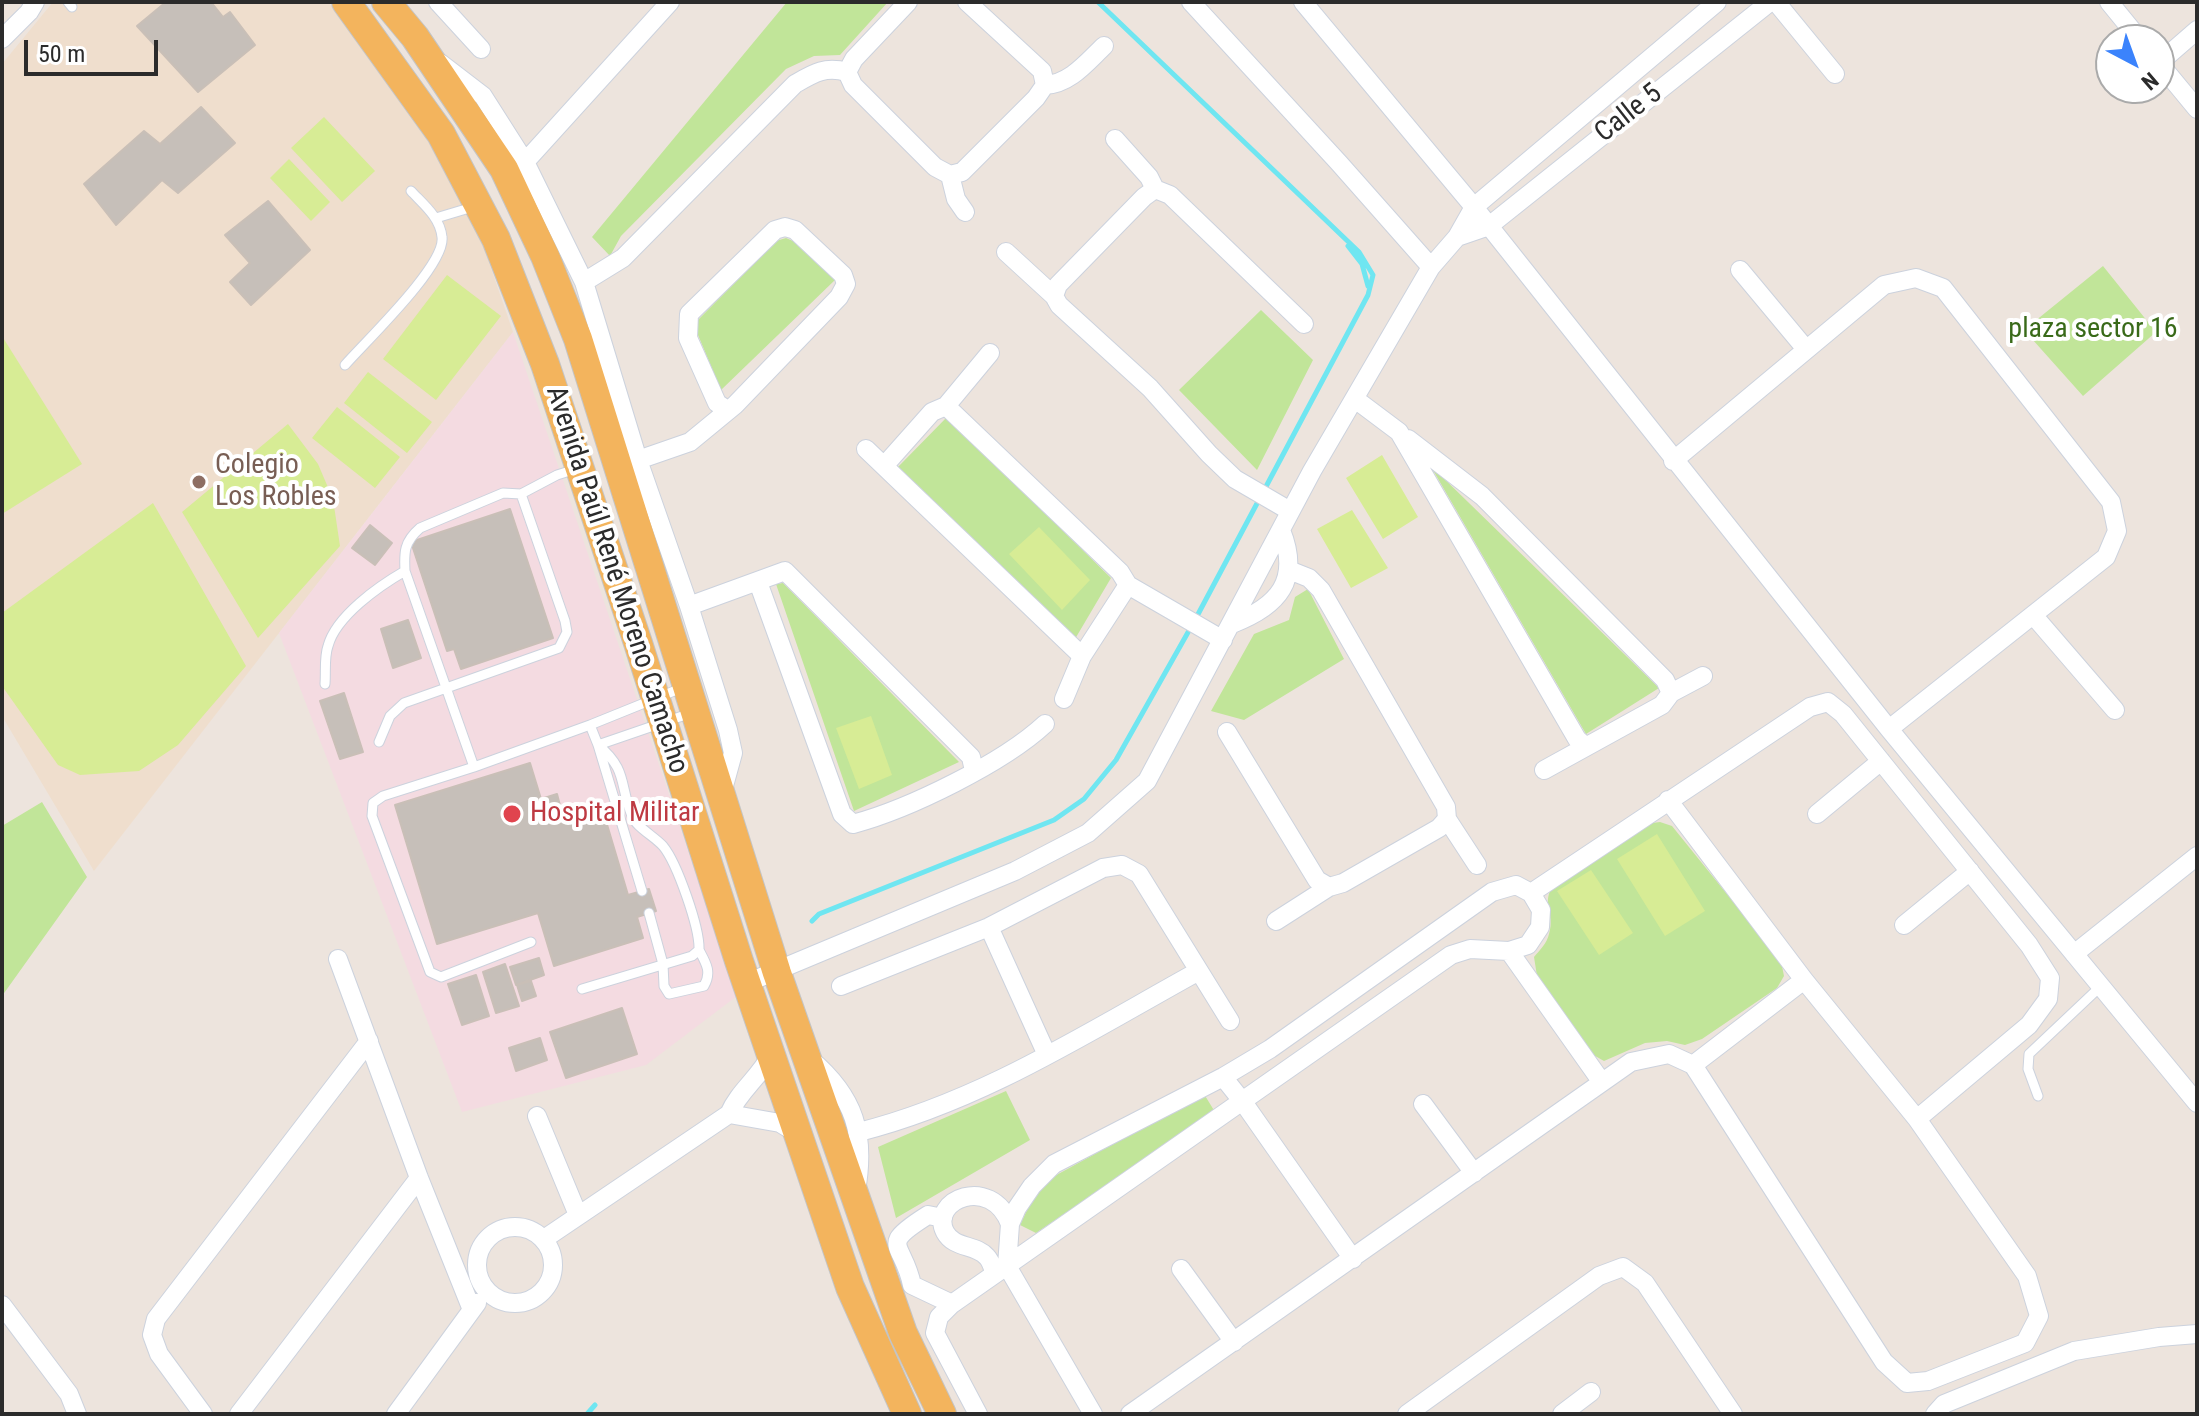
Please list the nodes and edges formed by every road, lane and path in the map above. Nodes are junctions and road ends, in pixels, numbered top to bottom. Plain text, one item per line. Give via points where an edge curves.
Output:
1 (35, 2) edge
2 (346, 2) edge
3 (386, 2) edge
4 (438, 2) edge
5 (670, 2) edge
6 (908, 2) edge
7 (967, 2) edge
8 (1191, 2) edge
9 (1303, 2) edge
10 (1717, 2) edge
11 (1770, 2) edge
12 (1776, 2) edge
13 (2109, 2) edge
14 (2127, 24) edge
15 (2197, 30) edge
16 (2, 39) edge
17 (1104, 46) dead end
18 (481, 49) dead end
19 (2175, 49) edge
20 (426, 52) junction
21 (847, 72) junction
22 (1835, 74) dead end
23 (2175, 82) edge
24 (1045, 85) junction
25 (2197, 109) edge
26 (1115, 139) dead end
27 (525, 162) junction
28 (950, 175) junction
29 (1155, 189) junction
30 (411, 191) dead end
31 (479, 205) junction
32 (1474, 207) junction
33 (965, 212) dead end
34 (436, 218) junction
35 (1489, 226) junction
36 (1457, 237) junction
37 (1006, 252) dead end
38 (1431, 267) junction
39 (1740, 270) dead end
40 (584, 282) junction
41 (1054, 296) junction
42 (1304, 324) dead end
43 (1805, 348) junction
44 (990, 353) dead end
45 (345, 365) dead end
46 (1355, 399) junction
47 (946, 406) junction
48 (727, 410) junction
49 (1399, 432) junction
50 (866, 449) dead end
51 (638, 460) junction
52 (1673, 461) junction
53 (884, 466) junction
54 (579, 468) junction
55 (521, 494) junction
56 (1283, 506) junction
57 (1281, 530) junction
58 (1289, 570) junction
59 (405, 571) junction
60 (758, 582) junction
61 (1128, 585) junction
62 (689, 606) junction
63 (2034, 616) junction
64 (1228, 632) junction
65 (1082, 656) junction
66 (1703, 676) dead end
67 (325, 684) dead end
68 (446, 689) junction
69 (1671, 693) junction
70 (691, 699) junction
71 (1064, 699) dead end
72 (659, 710) junction
73 (2115, 710) dead end
74 (1045, 724) dead end
75 (590, 725) junction
76 (1889, 729) junction
77 (1227, 732) dead end
78 (379, 742) dead end
79 (598, 745) junction
80 (1585, 746) junction
81 (1881, 761) junction
82 (474, 767) junction
83 (1544, 770) dead end
84 (974, 771) junction
85 (721, 796) junction
86 (1668, 800) junction
87 (1817, 814) dead end
88 (1447, 819) junction
89 (2197, 856) edge
90 (1477, 865) dead end
91 (1970, 871) junction
92 (1329, 887) junction
93 (642, 891) dead end
94 (1531, 893) junction
95 (649, 913) dead end
96 (1276, 921) dead end
97 (1904, 925) dead end
98 (989, 927) junction
99 (531, 942) dead end
100 (699, 950) junction
101 (1509, 951) junction
102 (2074, 954) junction
103 (338, 959) dead end
104 (663, 964) junction
105 (1197, 972) junction
106 (777, 973) junction
107 (1804, 980) junction
108 (747, 983) junction
109 (841, 986) dead end
110 (2101, 986) junction
111 (582, 989) dead end
112 (1230, 1021) dead end
113 (369, 1041) junction
114 (771, 1055) junction
115 (806, 1055) junction
116 (1047, 1055) junction
117 (1693, 1065) junction
118 (1223, 1077) junction
119 (1601, 1081) junction
120 (2038, 1096) dead end
121 (1243, 1102) junction
122 (2197, 1103) edge
123 (1423, 1104) dead end
124 (729, 1114) junction
125 (537, 1116) dead end
126 (1917, 1119) junction
127 (859, 1132) junction
128 (798, 1134) junction
129 (1474, 1173) junction
130 (419, 1178) junction
131 (855, 1194) junction
132 (578, 1215) junction
133 (943, 1218) junction
134 (1010, 1224) junction
135 (544, 1239) junction
136 (1353, 1259) junction
137 (1181, 1269) dead end
138 (1001, 1270) junction
139 (900, 1287) junction
140 (486, 1291) junction
141 (952, 1304) junction
142 (2, 1305) edge
143 (472, 1310) junction
144 (2197, 1334) edge
145 (1234, 1342) junction
146 (1591, 1392) dead end
147 (1415, 1412) edge
148 (77, 1414) edge
149 (203, 1414) edge
150 (239, 1414) edge
151 (396, 1414) edge
152 (907, 1414) edge
153 (942, 1414) edge
154 (978, 1414) edge
155 (1093, 1414) edge
156 (1130, 1414) edge
157 (1562, 1414) edge
158 (1733, 1414) edge
159 (1935, 1414) edge

1 - 16 street
2 - 31 main road, Avenida Paúl René Moreno Camacho via 441,134
3 - 20 main road, Avenida Paúl René Moreno Camacho
4 - 18 street
5 - 27 street
6 - 21 street
7 - 24 street via 1042,71
8 - 38 street
9 - 32 street
10 - 32 street, Calle 5
11 - 35 street, Calle 5
12 - 22 street
13 - 14 street
15 - 19 street
17 - 24 street via 1068,78
20 - 27 street via 483,96
20 - 70 main road, Avenida Paúl René Moreno Camacho via 504,169 545,256 578,339
21 - 28 street via 853,85 935,167
21 - 40 street via 818,71 795,84 623,258
23 - 25 street
24 - 28 street via 962,172
26 - 29 street
27 - 40 street
28 - 33 street
29 - 41 street via 1058,285
29 - 42 street via 1170,195
30 - 34 lane
31 - 34 lane
31 - 54 main road, Avenida Paúl René Moreno Camacho via 539,350
32 - 35 street
32 - 36 street
34 - 45 lane via 443,238 439,257
35 - 36 street, Calle 5
35 - 52 street
36 - 38 street
37 - 41 street
38 - 46 street
39 - 43 street
40 - 51 street
41 - 56 street via 1235,479
43 - 52 street
43 - 63 street via 1884,285 1916,278 1943,288 2111,502 2117,531 2106,557
44 - 47 street
46 - 49 street
46 - 56 street
47 - 53 street via 932,412
47 - 61 street
48 - 48 street via 846,284 795,230 775,230 689,314 688,338 717,403
48 - 51 street via 690,442
49 - 69 street via 1482,496 1665,680
49 - 80 street
50 - 53 street
51 - 62 street
52 - 76 street
53 - 65 street
54 - 55 lane
54 - 72 main road, Avenida Paúl René Moreno Camacho
55 - 59 lane via 503,493 420,528 404,549
55 - 68 lane via 567,632 559,648
56 - 57 street
57 - 58 street via 1290,552
57 - 64 street
58 - 64 street via 1274,601
58 - 88 street via 1321,590 1446,807
59 - 67 lane via 351,609 328,644
59 - 68 lane
60 - 62 street
60 - 84 street via 785,571 793,577 971,757
60 - 84 street via 842,814 853,824
61 - 64 street via 1203,627
61 - 65 street
62 - 85 street via 733,753
63 - 73 street
63 - 76 street
64 - 106 street via 1147,781 1088,833 1015,871
65 - 71 street
66 - 69 street
68 - 78 lane via 404,703 390,716
68 - 82 lane
69 - 80 street via 1662,705
70 - 72 lane
70 - 72 lane
70 - 85 main road, Avenida Paúl René Moreno Camacho
72 - 75 lane
72 - 79 lane
72 - 108 main road, Avenida Paúl René Moreno Camacho
74 - 84 street via 1027,741
75 - 79 lane
75 - 82 lane
76 - 102 street
77 - 92 street via 1317,880
79 - 93 lane
79 - 100 lane via 612,756 624,778 632,819 669,853 700,934
80 - 83 street
81 - 86 street via 1828,702 1810,707
81 - 87 street
81 - 91 street
82 - 99 lane via 383,796 373,803 372,816 430,972 441,977
85 - 106 main road, Avenida Paúl René Moreno Camacho
86 - 94 street
86 - 107 street
88 - 90 street
88 - 92 street
89 - 102 street
91 - 97 street
91 - 126 street via 2050,978 2048,999 2029,1025
92 - 96 street
94 - 101 street via 1541,910 1540,927 1528,945
94 - 118 street via 1516,885 1492,892
95 - 104 lane
98 - 105 street via 1103,868 1122,865 1139,874
98 - 109 street
98 - 116 street
100 - 104 lane
100 - 104 lane via 708,966 704,986 669,994
101 - 119 street
101 - 121 street via 1482,948 1451,955
102 - 110 street
103 - 113 street
104 - 111 lane
105 - 112 street
105 - 116 street
106 - 108 street
106 - 115 main road, Avenida Paúl René Moreno Camacho
107 - 117 street
107 - 126 street
108 - 114 main road, Avenida Paúl René Moreno Camacho
110 - 120 lane via 2029,1054 2028,1069
110 - 122 street
113 - 130 street
113 - 149 street via 156,1319 152,1335 159,1354
114 - 124 street
114 - 128 main road, Avenida Paúl René Moreno Camacho
115 - 127 street via 848,1102
115 - 131 main road, Avenida Paúl René Moreno Camacho
116 - 127 street via 939,1107
117 - 119 street via 1669,1054 1631,1062
117 - 126 street via 1884,1362 1907,1383 1928,1381 2025,1343 2039,1316 2027,1276
118 - 121 street
118 - 134 street via 1054,1164 1032,1186
119 - 129 street
121 - 136 street
121 - 138 street
123 - 129 street
124 - 128 street via 780,1123
124 - 132 street
125 - 132 street
127 - 131 street
128 - 152 main road, Avenida Paúl René Moreno Camacho via 850,1287
129 - 136 street
130 - 143 street
130 - 150 street
131 - 139 main road, Avenida Paúl René Moreno Camacho
132 - 135 street
133 - 134 street via 950,1205 981,1195 1006,1212
133 - 138 street via 945,1232 955,1243 976,1249
133 - 139 street via 928,1215 897,1238
134 - 138 street
135 - 140 street via 517,1226 489,1236 476,1263
135 - 140 street via 554,1267 541,1294 513,1304
136 - 145 street
137 - 145 street
138 - 141 street
138 - 155 street
139 - 141 street
139 - 153 main road, Avenida Paúl René Moreno Camacho via 903,1333
140 - 143 street
141 - 154 street via 939,1317 935,1333
142 - 148 street via 69,1394
143 - 151 street
144 - 159 street via 2074,1351 1944,1404
145 - 156 street
146 - 157 street
147 - 158 street via 1599,1276 1623,1267 1645,1283

